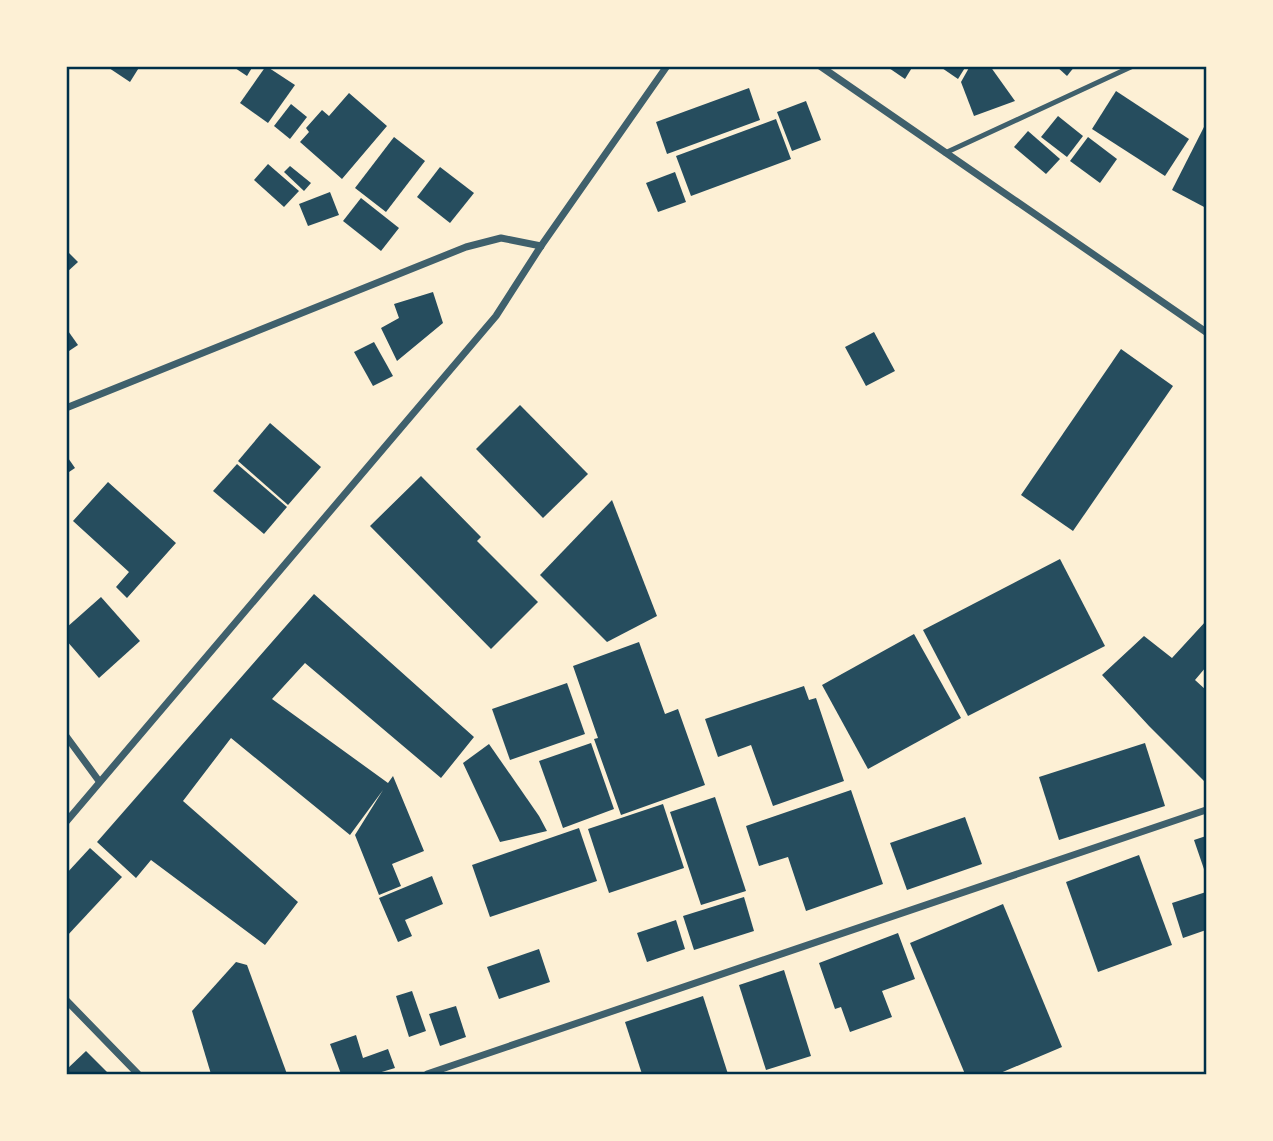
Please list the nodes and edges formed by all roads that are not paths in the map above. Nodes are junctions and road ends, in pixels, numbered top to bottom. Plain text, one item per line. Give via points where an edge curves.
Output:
1 (667, 66) edge
2 (820, 66) edge
3 (1133, 66) edge
4 (945, 153) junction
5 (541, 246) junction
6 (1206, 332) edge
7 (66, 408) edge
8 (66, 736) edge
9 (99, 781) junction
10 (1206, 810) edge
11 (66, 821) edge
12 (66, 1000) edge
13 (138, 1074) edge
14 (427, 1074) edge

1 - 5 street
2 - 4 street
3 - 4 lane
4 - 6 street
5 - 7 street via 501,238 466,247
5 - 9 street via 496,316
8 - 9 street
9 - 11 street
10 - 14 street
12 - 13 street

